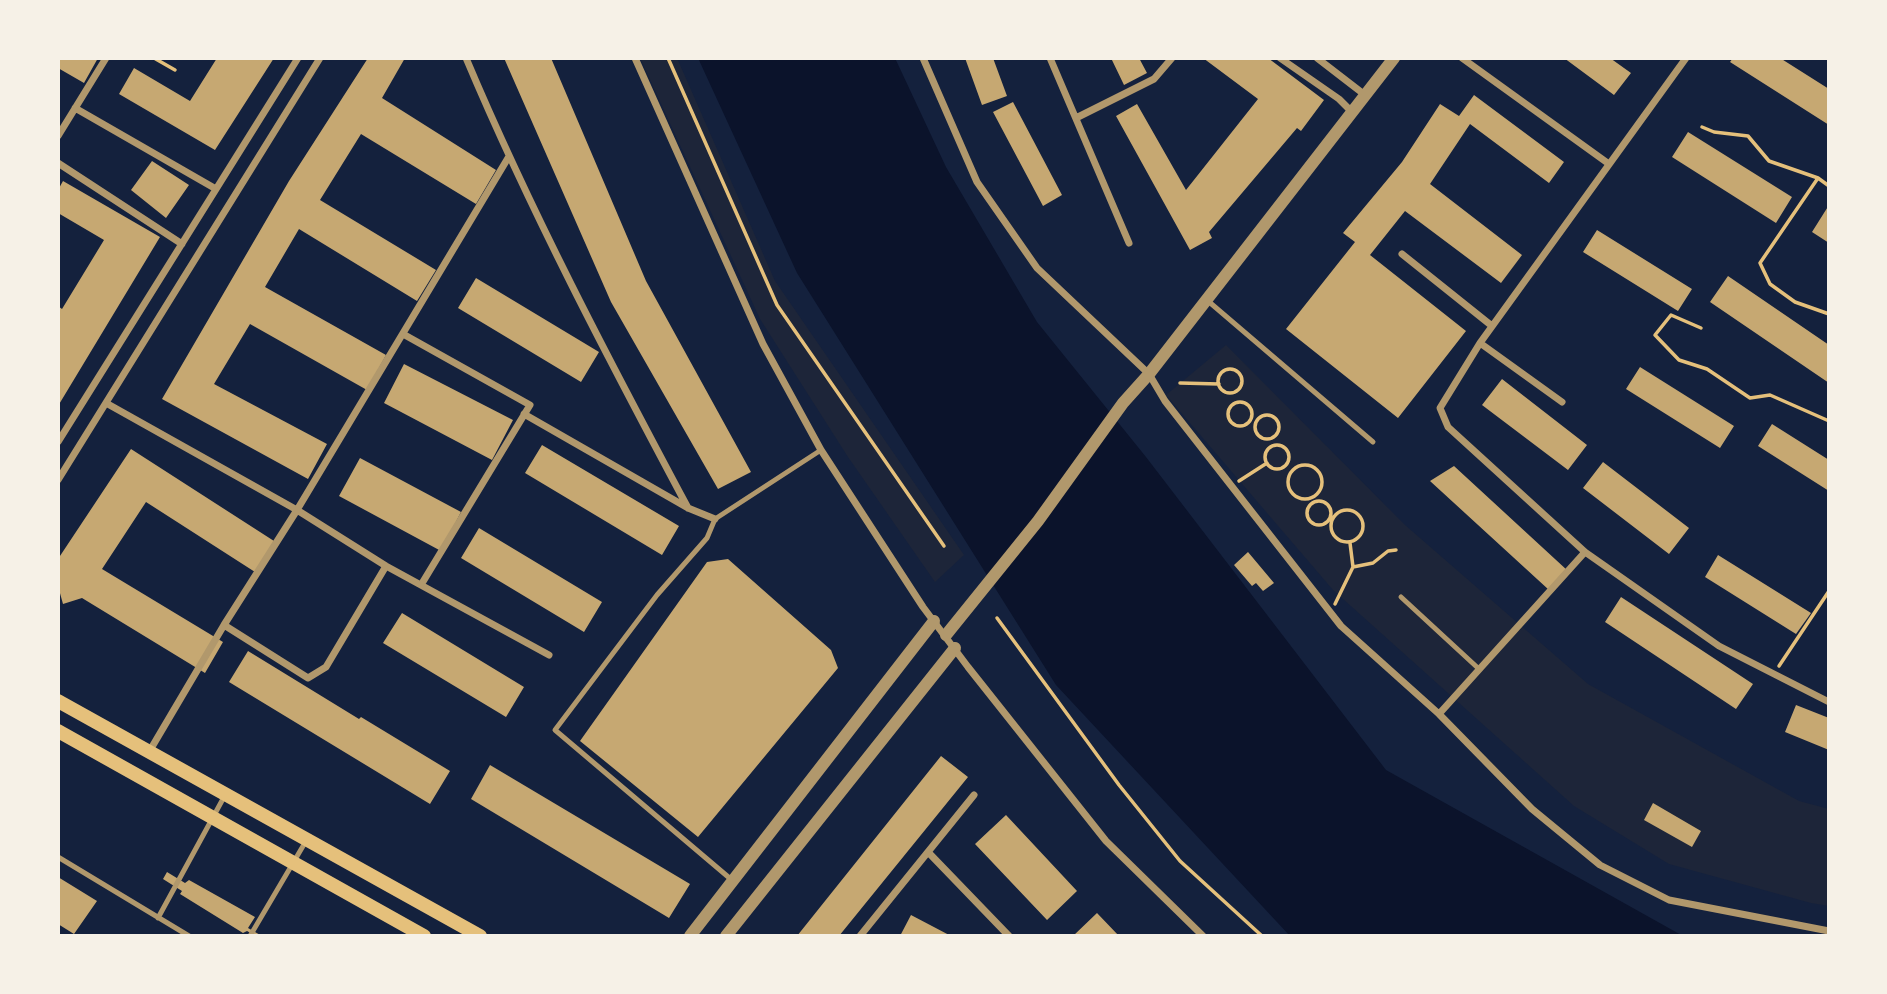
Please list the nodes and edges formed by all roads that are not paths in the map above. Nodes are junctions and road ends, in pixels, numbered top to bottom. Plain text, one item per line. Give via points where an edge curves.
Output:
1 (106, 58) edge
2 (298, 58) edge
3 (320, 58) edge
4 (466, 58) edge
5 (635, 58) edge
6 (923, 58) edge
7 (1050, 58) edge
8 (1172, 58) edge
9 (1280, 58) edge
10 (1317, 58) edge
11 (1394, 58) edge
12 (1462, 58) edge
13 (1686, 58) edge
14 (1365, 95) junction
15 (75, 108) junction
16 (1352, 112) junction
17 (1076, 118) junction
18 (58, 136) edge
19 (508, 158) junction
20 (58, 163) edge
21 (1609, 164) junction
22 (216, 189) junction
23 (1129, 243) dead end
24 (182, 244) junction
25 (1402, 254) dead end
26 (1206, 300) junction
27 (1492, 326) junction
28 (403, 334) junction
29 (1480, 343) junction
30 (1149, 374) junction
31 (1562, 402) dead end
32 (106, 403) junction
33 (524, 414) junction
34 (58, 442) edge
35 (1373, 442) dead end
36 (821, 450) junction
37 (58, 480) edge
38 (688, 508) junction
39 (298, 510) junction
40 (715, 519) junction
41 (1585, 552) junction
42 (386, 566) junction
43 (421, 585) junction
44 (1401, 597) dead end
45 (934, 621) junction
46 (224, 625) junction
47 (946, 635) junction
48 (955, 648) junction
49 (548, 655) dead end
50 (1479, 669) junction
51 (58, 701) edge
52 (1829, 702) edge
53 (1439, 714) junction
54 (58, 731) edge
55 (149, 752) junction
56 (226, 794) junction
57 (974, 795) dead end
58 (212, 818) junction
59 (307, 839) junction
60 (928, 852) junction
61 (58, 858) edge
62 (293, 863) junction
63 (733, 881) junction
64 (158, 918) junction
65 (1829, 931) edge
66 (731, 935) edge
67 (189, 936) edge
68 (250, 936) edge
69 (424, 936) edge
70 (480, 936) edge
71 (690, 936) edge
72 (860, 936) edge
73 (1009, 936) edge
74 (1203, 936) edge

1 - 15 street
2 - 22 street
3 - 32 street
4 - 19 street
5 - 36 street via 762,344
6 - 30 street via 977,182 1037,268
7 - 17 street
8 - 17 street via 1154,79
9 - 16 street
10 - 14 street
11 - 14 street
12 - 21 street
13 - 21 street
14 - 16 street
15 - 18 street
15 - 22 street
16 - 26 street
17 - 23 street
19 - 28 street
19 - 38 street
20 - 24 street
21 - 27 street
22 - 24 street
24 - 34 street
25 - 27 street
26 - 30 street
26 - 35 lane
27 - 29 street
28 - 33 street via 530,405
28 - 39 street
29 - 31 street
29 - 41 street via 1440,408 1448,427
30 - 47 street
30 - 53 street via 1165,401 1329,611
32 - 37 street
32 - 39 street
33 - 38 street
33 - 43 street
36 - 40 lane
36 - 45 street
38 - 40 street
39 - 42 street
39 - 46 street
40 - 63 lane via 707,538 657,595 555,730
41 - 50 street
41 - 52 street via 1719,646
42 - 43 street
42 - 46 street via 326,667 308,678
43 - 49 street
44 - 50 lane
45 - 47 street
45 - 63 street
46 - 55 street
47 - 48 street
48 - 66 street
48 - 74 street via 1106,841
50 - 53 street
51 - 55 main road
53 - 65 street via 1532,809 1600,865 1669,900
54 - 58 main road
55 - 56 main road
56 - 58 lane
56 - 59 main road
57 - 60 street
58 - 62 main road
58 - 64 lane
59 - 62 lane
59 - 70 main road
60 - 72 street
60 - 73 street
61 - 64 lane
62 - 68 lane
62 - 69 main road
63 - 71 street
64 - 67 lane

